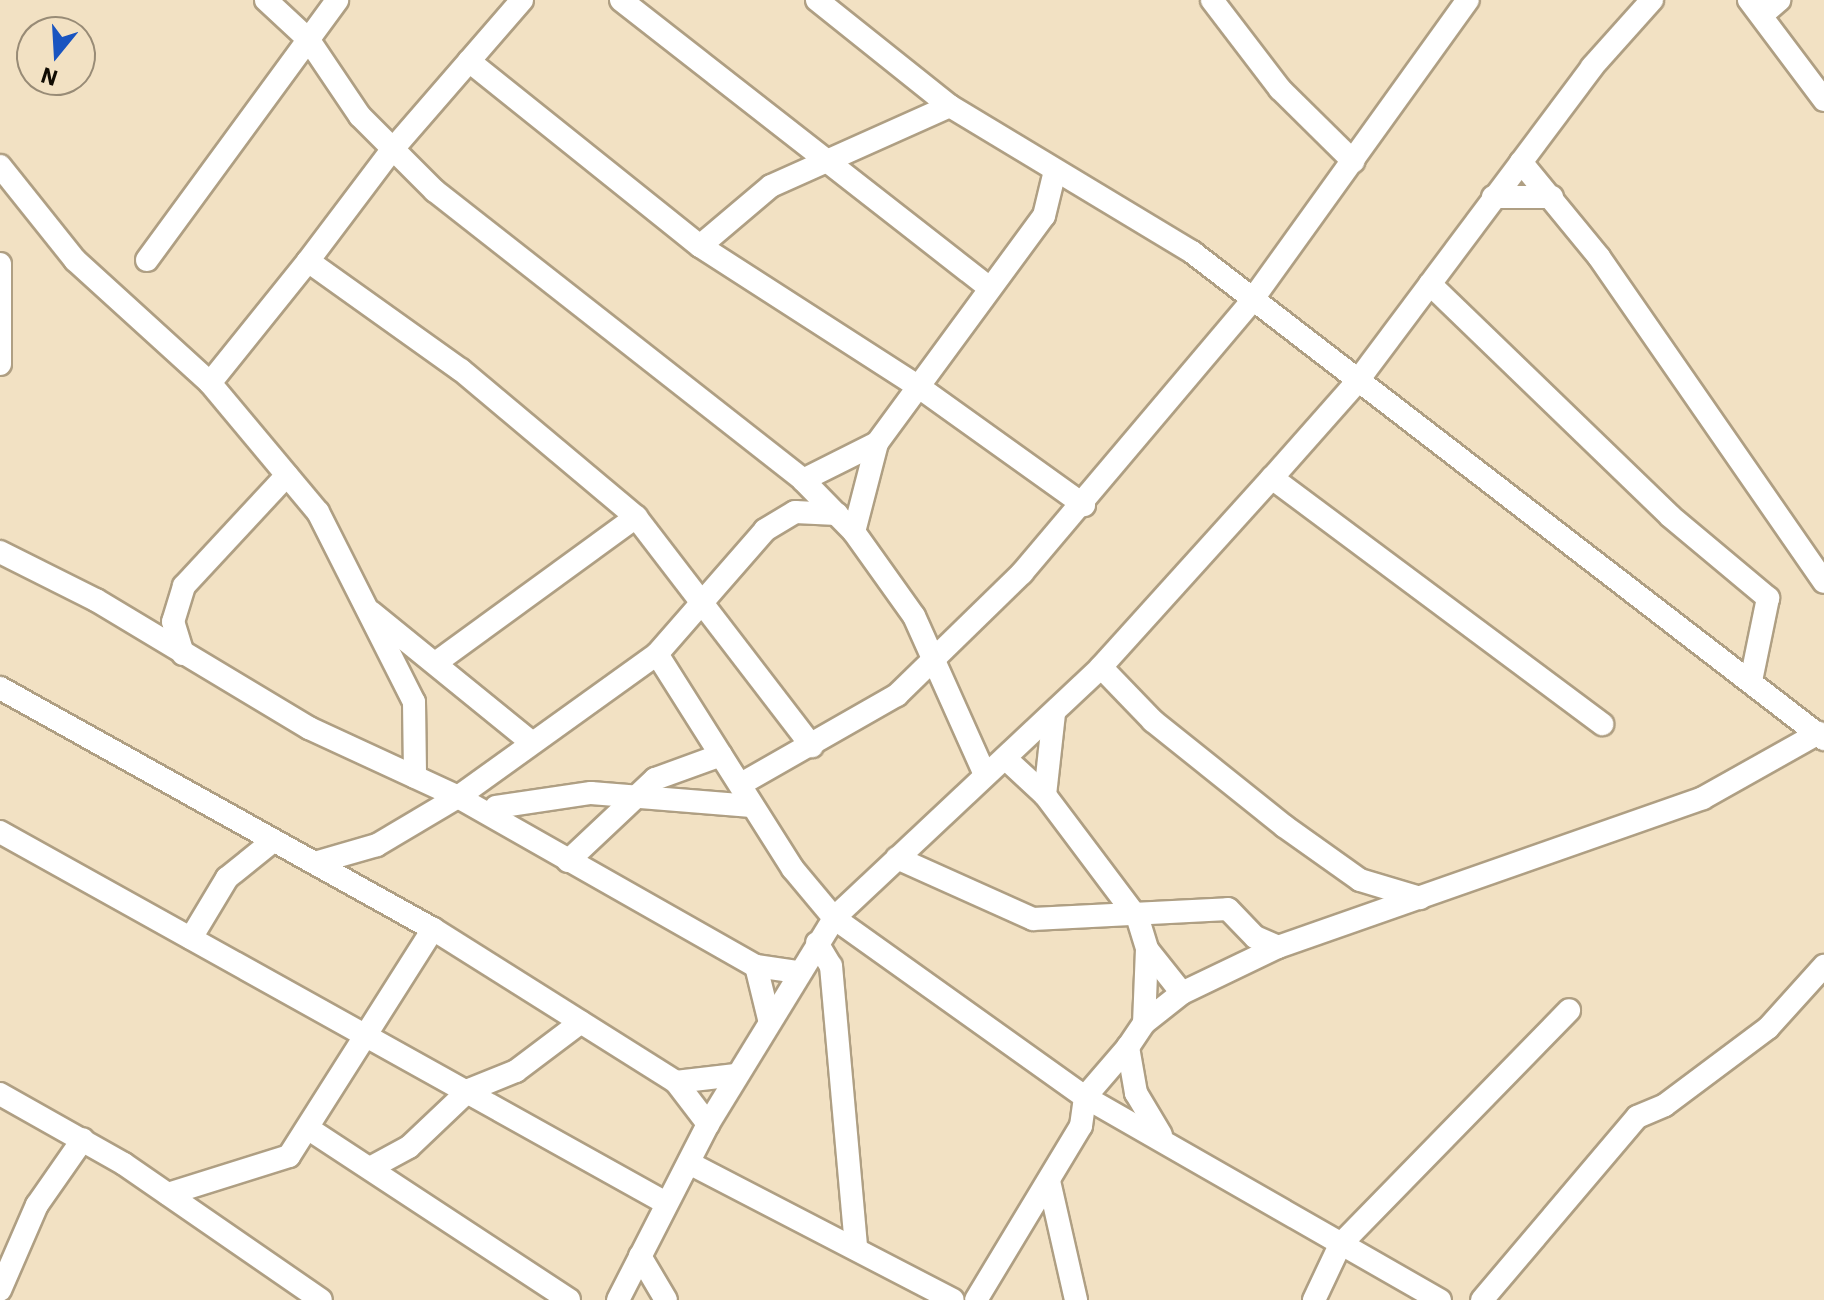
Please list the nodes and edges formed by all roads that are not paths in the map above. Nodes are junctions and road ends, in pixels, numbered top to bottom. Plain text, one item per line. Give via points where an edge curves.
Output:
1 (266, 0) edge
2 (337, 0) edge
3 (522, 0) edge
4 (621, 0) edge
5 (817, 0) edge
6 (1212, 0) edge
7 (1468, 0) edge
8 (1652, 0) edge
9 (1763, 5) edge
10 (308, 39) junction
11 (469, 61) junction
12 (287, 62) junction
13 (322, 64) junction
14 (1824, 100) edge
15 (950, 106) junction
16 (391, 151) junction
17 (829, 158) junction
18 (1353, 161) junction
19 (1521, 162) junction
20 (0, 166) edge
21 (1054, 175) junction
22 (1087, 194) junction
23 (1493, 197) junction
24 (1552, 197) junction
25 (1044, 216) junction
26 (700, 246) junction
27 (147, 260) dead end
28 (308, 261) junction
29 (0, 264) edge
30 (1430, 284) junction
31 (990, 288) junction
32 (1250, 303) junction
33 (0, 364) edge
34 (210, 383) junction
35 (1356, 383) junction
36 (919, 387) junction
37 (877, 443) junction
38 (287, 475) junction
39 (1272, 478) junction
40 (806, 482) junction
41 (1084, 505) junction
42 (795, 512) junction
43 (837, 514) junction
44 (636, 517) junction
45 (854, 532) junction
46 (1, 553) edge
47 (1824, 582) edge
48 (703, 602) junction
49 (370, 611) junction
50 (183, 654) junction
51 (657, 654) junction
52 (935, 661) junction
53 (437, 662) junction
54 (1101, 667) junction
55 (1751, 681) junction
56 (0, 688) edge
57 (1054, 714) junction
58 (1602, 724) dead end
59 (1821, 736) edge
60 (530, 741) junction
61 (812, 746) junction
62 (721, 755) junction
63 (1005, 758) junction
64 (498, 769) junction
65 (985, 775) junction
66 (415, 777) junction
67 (741, 784) junction
68 (1045, 795) junction
69 (638, 796) junction
70 (458, 797) junction
71 (751, 806) junction
72 (495, 812) junction
73 (0, 832) edge
74 (273, 841) junction
75 (897, 858) junction
76 (568, 861) junction
77 (318, 862) junction
78 (1422, 899) junction
79 (834, 918) junction
80 (1138, 919) junction
81 (433, 929) junction
82 (191, 938) junction
83 (817, 943) junction
84 (1278, 947) junction
85 (1147, 949) junction
86 (756, 966) junction
87 (1824, 966) edge
88 (797, 972) junction
89 (1182, 993) junction
90 (1569, 1010) dead end
91 (769, 1019) junction
92 (581, 1022) junction
93 (1144, 1023) junction
94 (372, 1033) junction
95 (1128, 1047) junction
96 (736, 1075) junction
97 (676, 1082) junction
98 (469, 1090) junction
99 (0, 1094) edge
100 (1085, 1097) junction
101 (1111, 1111) junction
102 (708, 1124) junction
103 (1081, 1126) junction
104 (309, 1129) junction
105 (1161, 1136) junction
106 (83, 1139) junction
107 (689, 1163) junction
108 (372, 1167) junction
109 (1049, 1181) junction
110 (168, 1194) junction
111 (666, 1203) junction
112 (1340, 1245) junction
113 (856, 1248) junction
114 (640, 1256) junction
115 (278, 1276) junction
116 (0, 1290) edge
117 (306, 1297) edge
118 (623, 1299) edge
119 (280, 1300) edge
120 (569, 1300) edge
121 (666, 1300) edge
122 (953, 1300) edge
123 (976, 1300) edge
124 (1076, 1300) edge
125 (1314, 1300) edge
126 (1440, 1300) edge
127 (1482, 1300) edge

1 - 10 street
2 - 10 street
3 - 11 street
4 - 17 street
5 - 15 street
6 - 18 street via 1280,89
7 - 18 street
8 - 19 street
9 - 14 street
10 - 12 street
10 - 13 street
11 - 16 street
11 - 26 street
12 - 13 street
12 - 27 street
13 - 16 street
15 - 17 street
15 - 21 street
16 - 28 street
16 - 40 street via 494,242
17 - 26 street via 771,186
17 - 31 street
18 - 32 street
19 - 23 street
19 - 24 street
20 - 34 street via 75,260
21 - 22 street
21 - 25 street
22 - 25 street
22 - 32 street via 1192,252
23 - 24 street
23 - 30 street
24 - 47 street
25 - 31 street
26 - 36 street
28 - 34 street
28 - 44 street via 461,370
29 - 33 street
30 - 35 street
30 - 55 street via 1670,516 1768,598
31 - 36 street
32 - 35 street
32 - 41 street
34 - 38 street
35 - 39 street
35 - 55 street
36 - 37 street
36 - 41 street
37 - 40 street
37 - 45 street
38 - 49 street via 318,512
38 - 50 street via 184,586 173,622
39 - 54 street
39 - 58 street
40 - 42 street
40 - 43 street
41 - 52 street
42 - 43 street
42 - 48 street via 765,530
43 - 45 street
44 - 48 street
44 - 53 street
45 - 52 street via 891,579
46 - 50 street
48 - 51 street
48 - 61 street
49 - 53 street
49 - 66 street via 414,702
50 - 66 street via 309,728
51 - 60 street
51 - 62 street
52 - 61 street via 897,695
52 - 65 street
53 - 60 street
54 - 57 street
54 - 78 street via 1153,721 1284,826 1360,880
55 - 59 street
56 - 74 street
57 - 63 street
57 - 68 street
59 - 78 street via 1703,798
60 - 64 street
61 - 67 street
62 - 67 street
62 - 69 street via 668,771
63 - 65 street
63 - 68 street
64 - 70 street
64 - 72 street
65 - 75 street
66 - 70 street
67 - 71 street
68 - 80 street
69 - 71 street
69 - 72 street via 591,793
69 - 76 street
70 - 72 street
70 - 77 street via 377,845
71 - 79 street
72 - 76 street
73 - 82 street
74 - 77 street
74 - 82 street via 227,878
75 - 79 street
75 - 80 street via 1033,919
76 - 86 street
77 - 81 street
78 - 84 street
79 - 83 street
79 - 100 street
80 - 84 street via 1228,909 1255,937
80 - 85 street
81 - 92 street
81 - 94 street
82 - 94 street
83 - 88 street
83 - 113 street via 831,966
84 - 89 street
85 - 89 street
85 - 93 street
86 - 88 street
86 - 91 street
87 - 127 street via 1768,1028 1665,1105 1637,1117
88 - 91 street
89 - 93 street
90 - 112 street
91 - 96 street
92 - 97 street
92 - 98 street via 516,1071
93 - 95 street
94 - 98 street
94 - 104 street
95 - 100 street
95 - 105 street via 1136,1093
96 - 97 street
96 - 102 street
97 - 102 street
98 - 108 street via 409,1147
98 - 111 street
99 - 106 street
100 - 101 street
100 - 103 street
101 - 103 street
101 - 105 street
102 - 107 street
103 - 109 street
104 - 108 street
104 - 110 street via 279,1163
105 - 112 street
106 - 110 street
106 - 116 street via 37,1205
107 - 111 street
107 - 113 street
108 - 120 street
109 - 123 street
109 - 124 street
110 - 115 street
111 - 114 street
112 - 125 street
112 - 126 street
113 - 122 street
114 - 118 street
114 - 121 street
115 - 117 street
115 - 119 street

